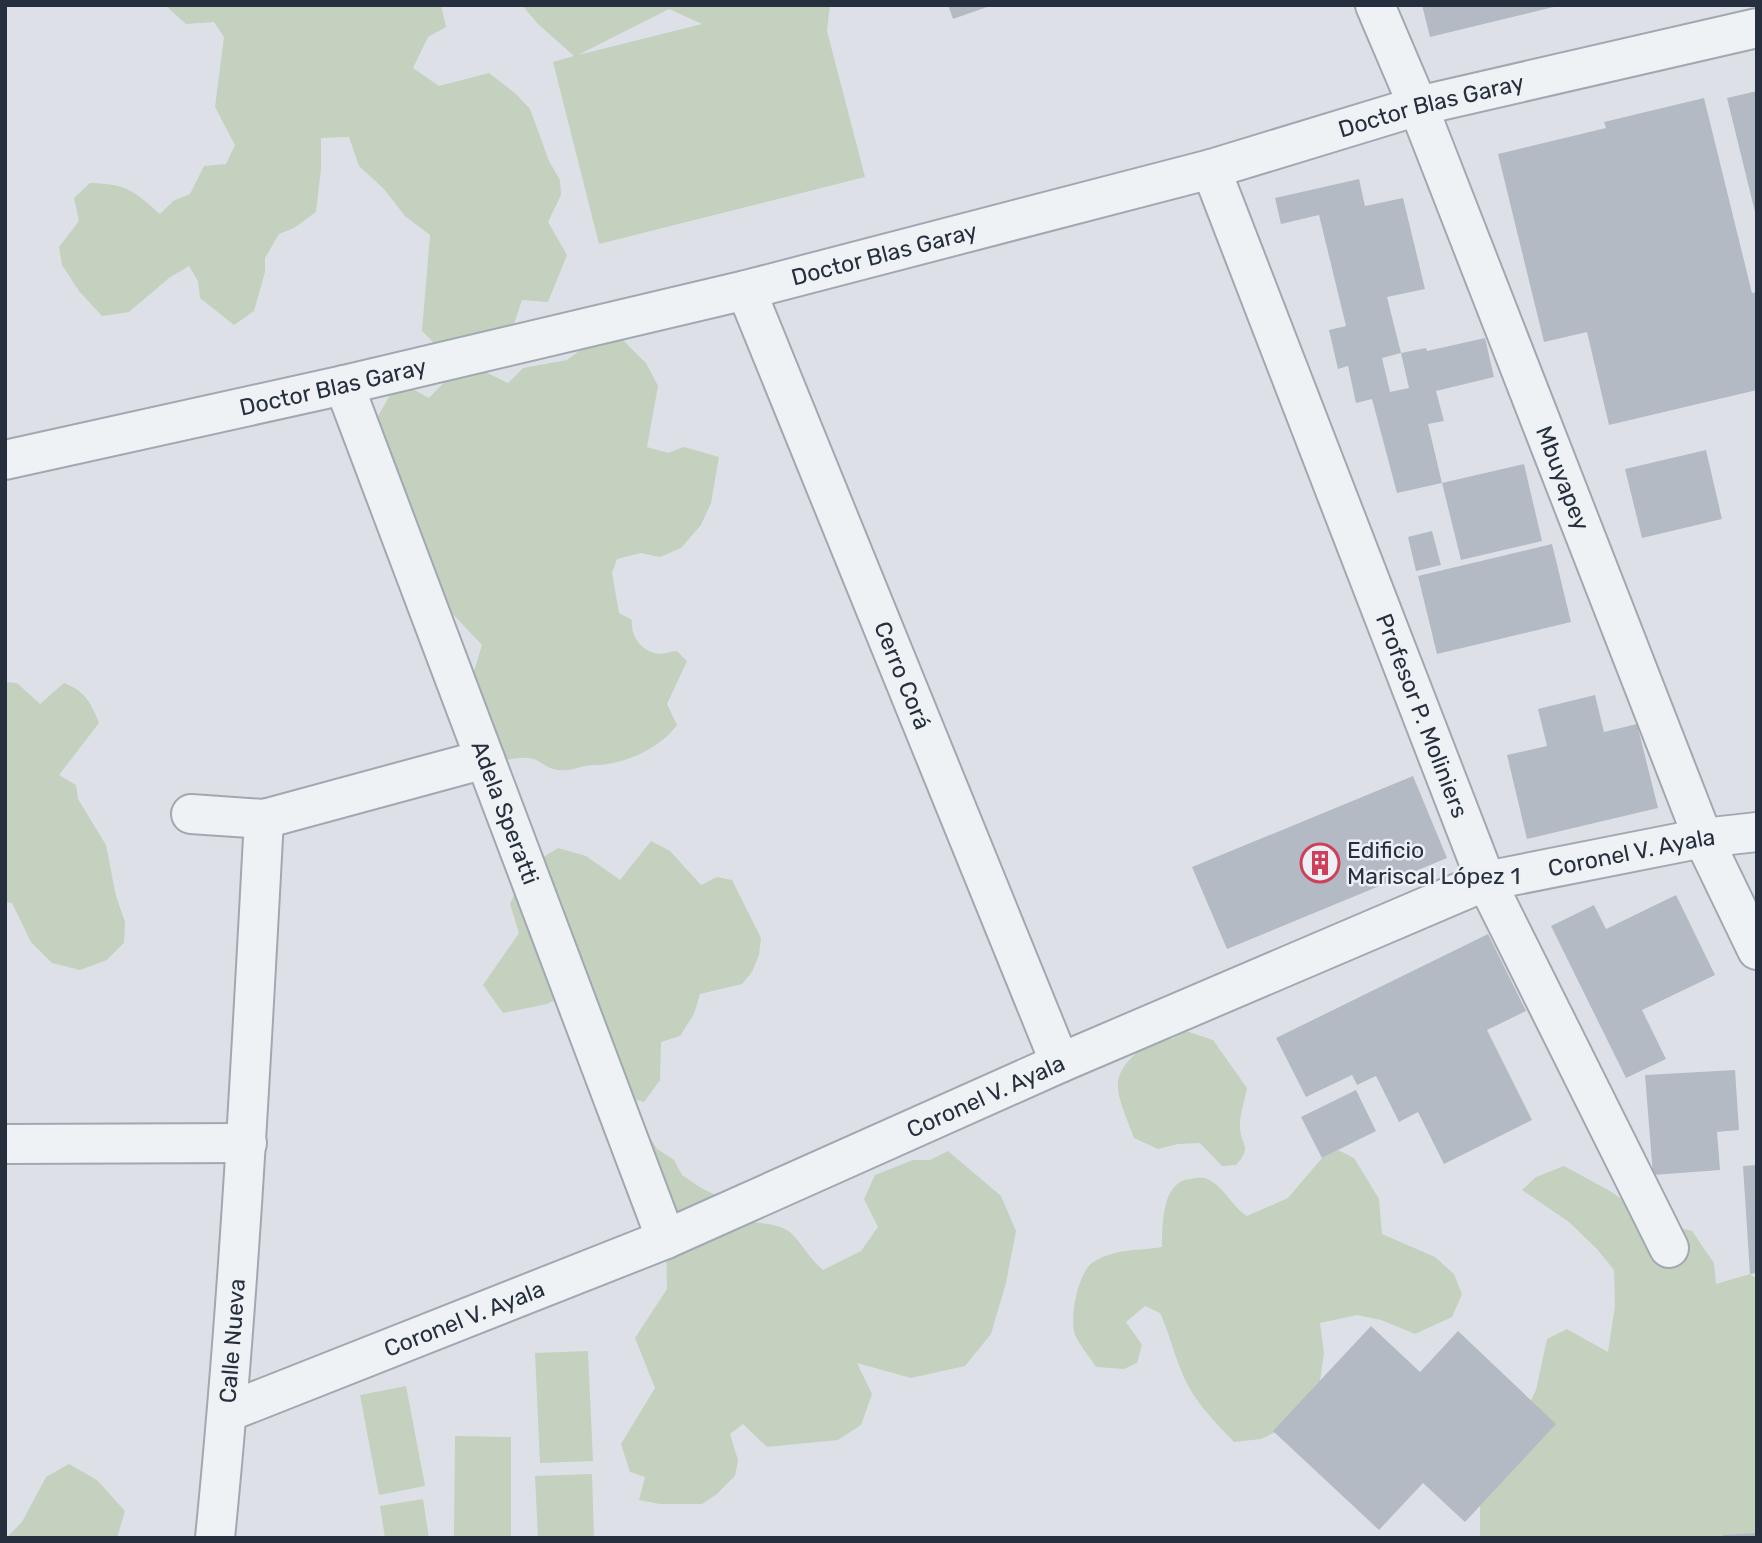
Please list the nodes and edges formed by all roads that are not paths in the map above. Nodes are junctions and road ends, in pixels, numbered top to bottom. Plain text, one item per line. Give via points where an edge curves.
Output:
1 (1375, 5) edge
2 (1757, 28) edge
3 (1418, 106) junction
4 (1211, 169) junction
5 (746, 290) junction
6 (344, 385) junction
7 (5, 460) edge
8 (485, 759) junction
9 (191, 814) dead end
10 (264, 820) junction
11 (1757, 832) edge
12 (1703, 838) junction
13 (1486, 881) junction
14 (1757, 950) edge
15 (1060, 1063) junction
16 (247, 1143) junction
17 (5, 1144) edge
18 (666, 1239) junction
19 (1669, 1248) dead end
20 (228, 1412) junction
21 (215, 1538) edge

1 - 3 street, Mbuyapey
2 - 3 street, Doctor Blas Garay
3 - 4 street, Doctor Blas Garay
3 - 12 street, Mbuyapey
4 - 5 street, Doctor Blas Garay
4 - 13 street, Profesor P. Moliniers
5 - 6 street, Doctor Blas Garay
5 - 15 street, Cerro Corá
6 - 7 street, Doctor Blas Garay
6 - 8 street, Adela Speratti
8 - 10 street
8 - 18 street, Adela Speratti
9 - 10 street
10 - 16 street, Calle Nueva
11 - 12 street, Coronel V. Ayala
12 - 13 street, Coronel V. Ayala
12 - 14 street, Mbuyapey
13 - 15 street, Coronel V. Ayala
13 - 19 street, Profesor P. Moliniers
15 - 18 street, Coronel V. Ayala
16 - 17 street
16 - 20 street, Calle Nueva
18 - 20 street, Coronel V. Ayala
20 - 21 street, Calle Nueva

